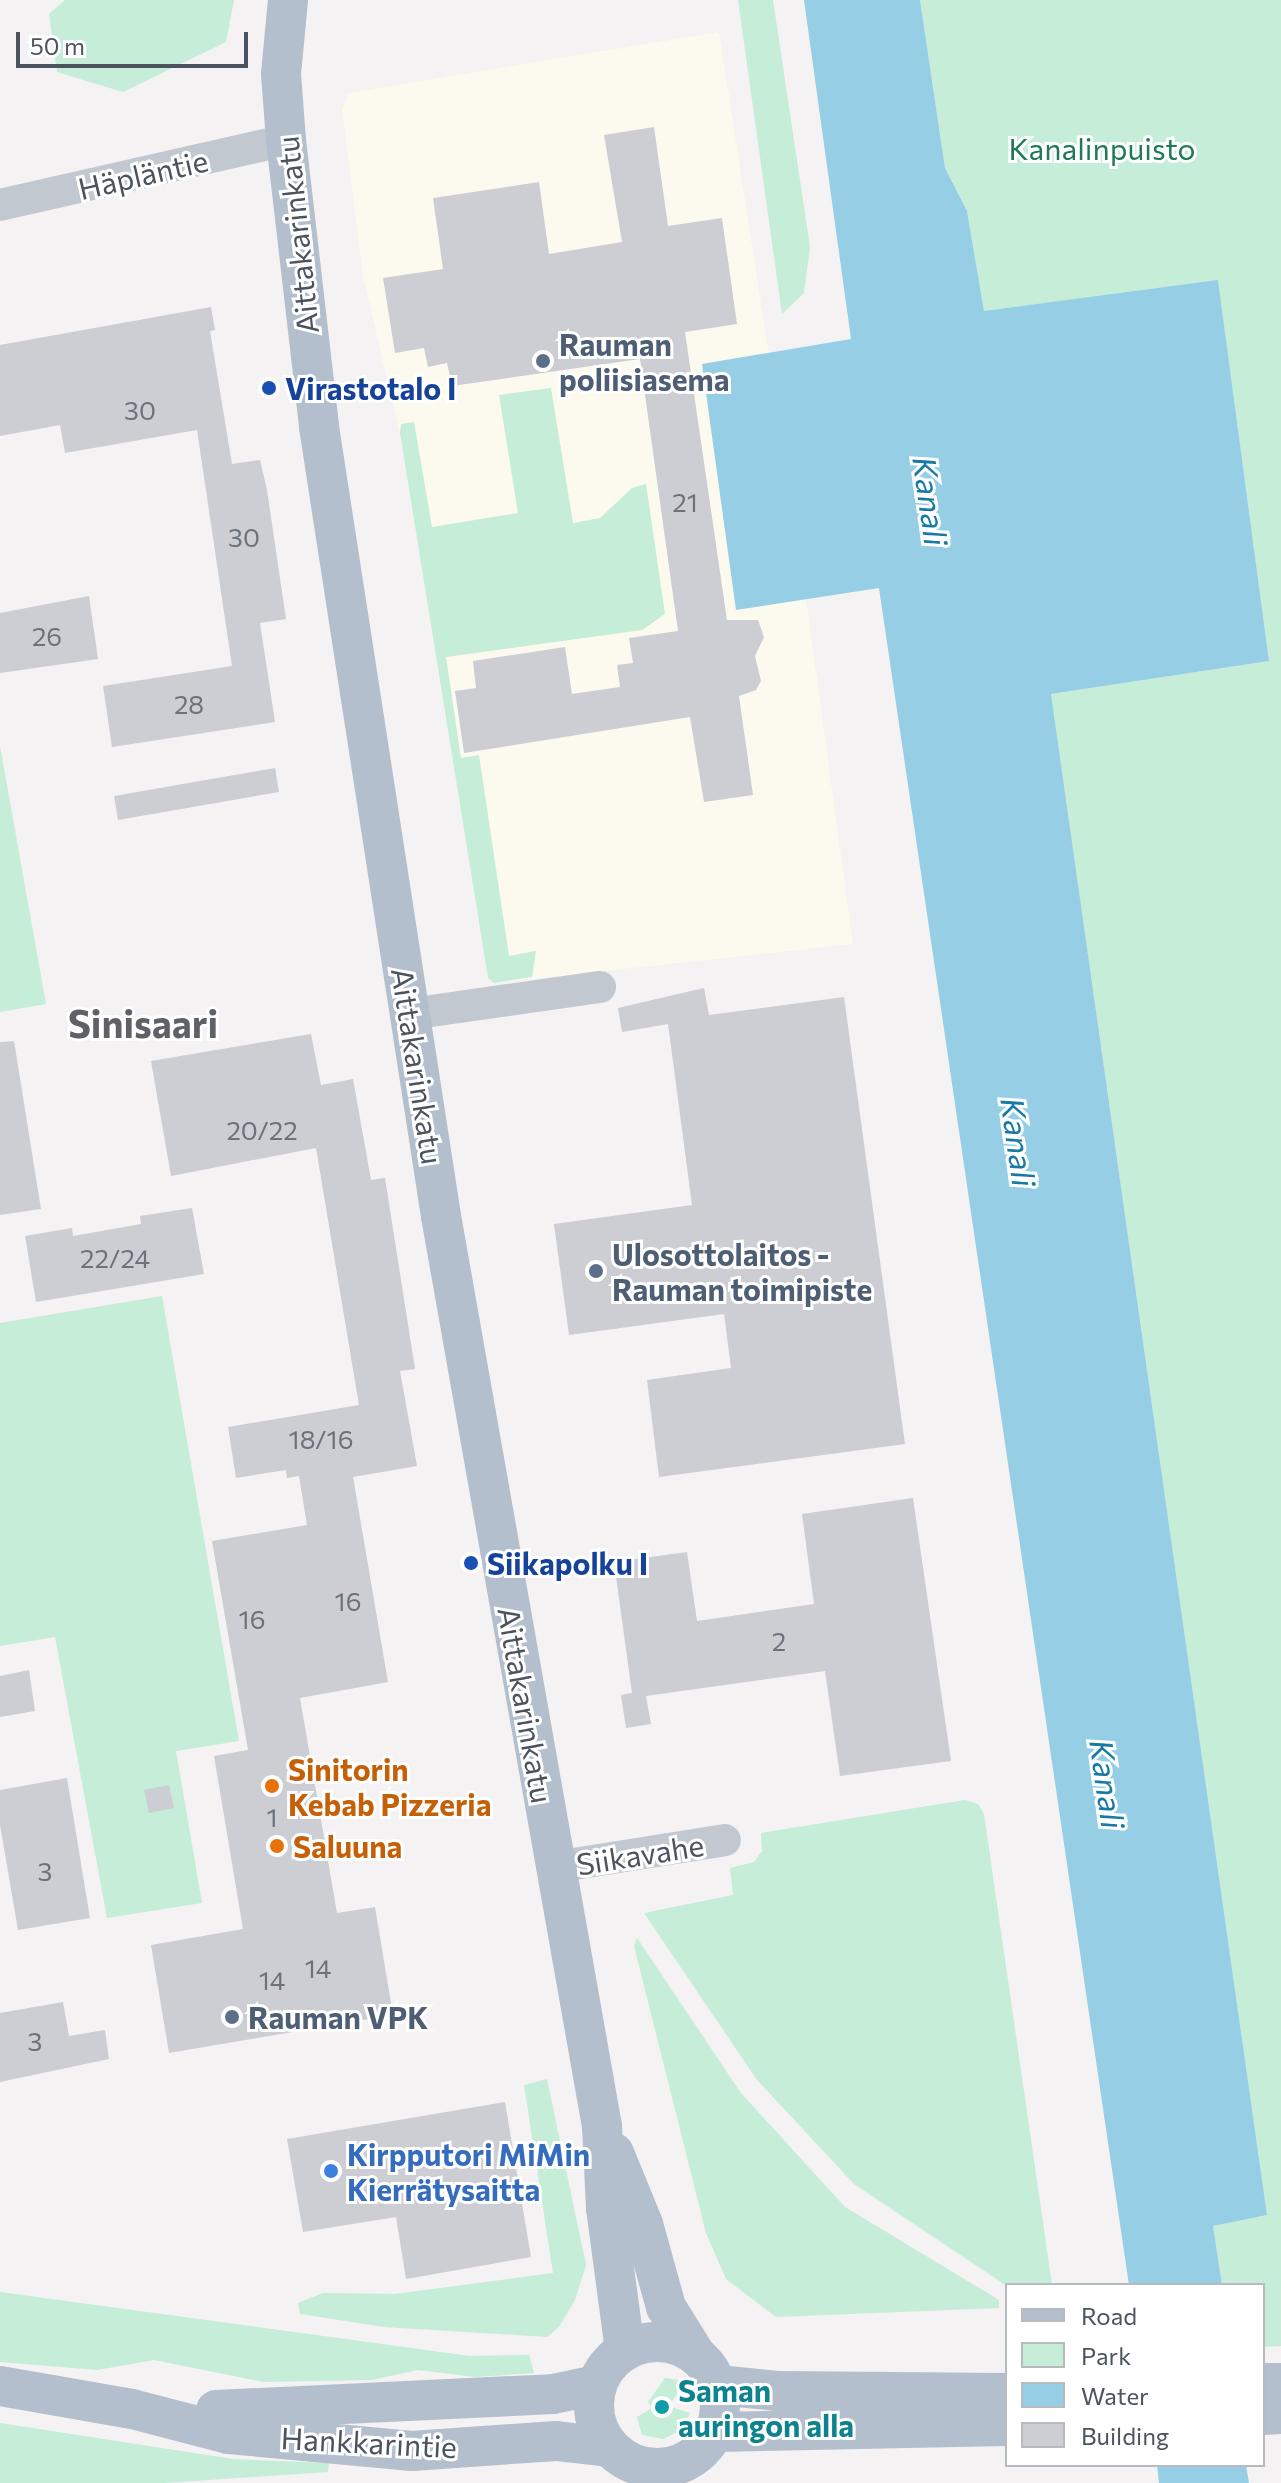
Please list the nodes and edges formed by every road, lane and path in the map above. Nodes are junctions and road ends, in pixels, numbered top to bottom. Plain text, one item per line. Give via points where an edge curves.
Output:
1 (288, 0) edge
2 (286, 140) junction
3 (0, 205) edge
4 (600, 987) dead end
5 (410, 1014) junction
6 (725, 1840) dead end
7 (555, 1867) junction
8 (602, 2126) junction
9 (625, 2351) junction
10 (694, 2352) junction
11 (597, 2385) junction
12 (718, 2385) junction
13 (0, 2386) edge
14 (1005, 2393) edge
15 (132, 2409) junction
16 (1005, 2426) edge
17 (711, 2438) junction
18 (609, 2447) junction
19 (652, 2475) edge
20 (706, 2483) edge

1 - 2 main road, Aittakarinkatu via 281,74
2 - 3 street, Häpläntie
2 - 5 main road, Aittakarinkatu via 319,427
4 - 5 street
5 - 7 main road, Aittakarinkatu
6 - 7 street, Siikavahe
7 - 8 main road, Aittakarinkatu
8 - 9 main road, Aittakarinkatu via 606,2208
8 - 10 main road, Aittakarinkatu via 643,2224 666,2307
9 - 10 main road via 649,2342
9 - 11 main road via 607,2366
10 - 12 main road
11 - 15 main road, Hankkarintie via 553,2394 265,2410
11 - 18 main road via 597,2425
12 - 14 main road via 777,2391
12 - 17 main road via 721,2407
13 - 15 main road, Hankkarintie
15 - 18 main road, Hankkarintie via 229,2434 412,2451 556,2441
16 - 17 main road
17 - 19 main road via 681,2464
17 - 20 main road
18 - 19 main road

